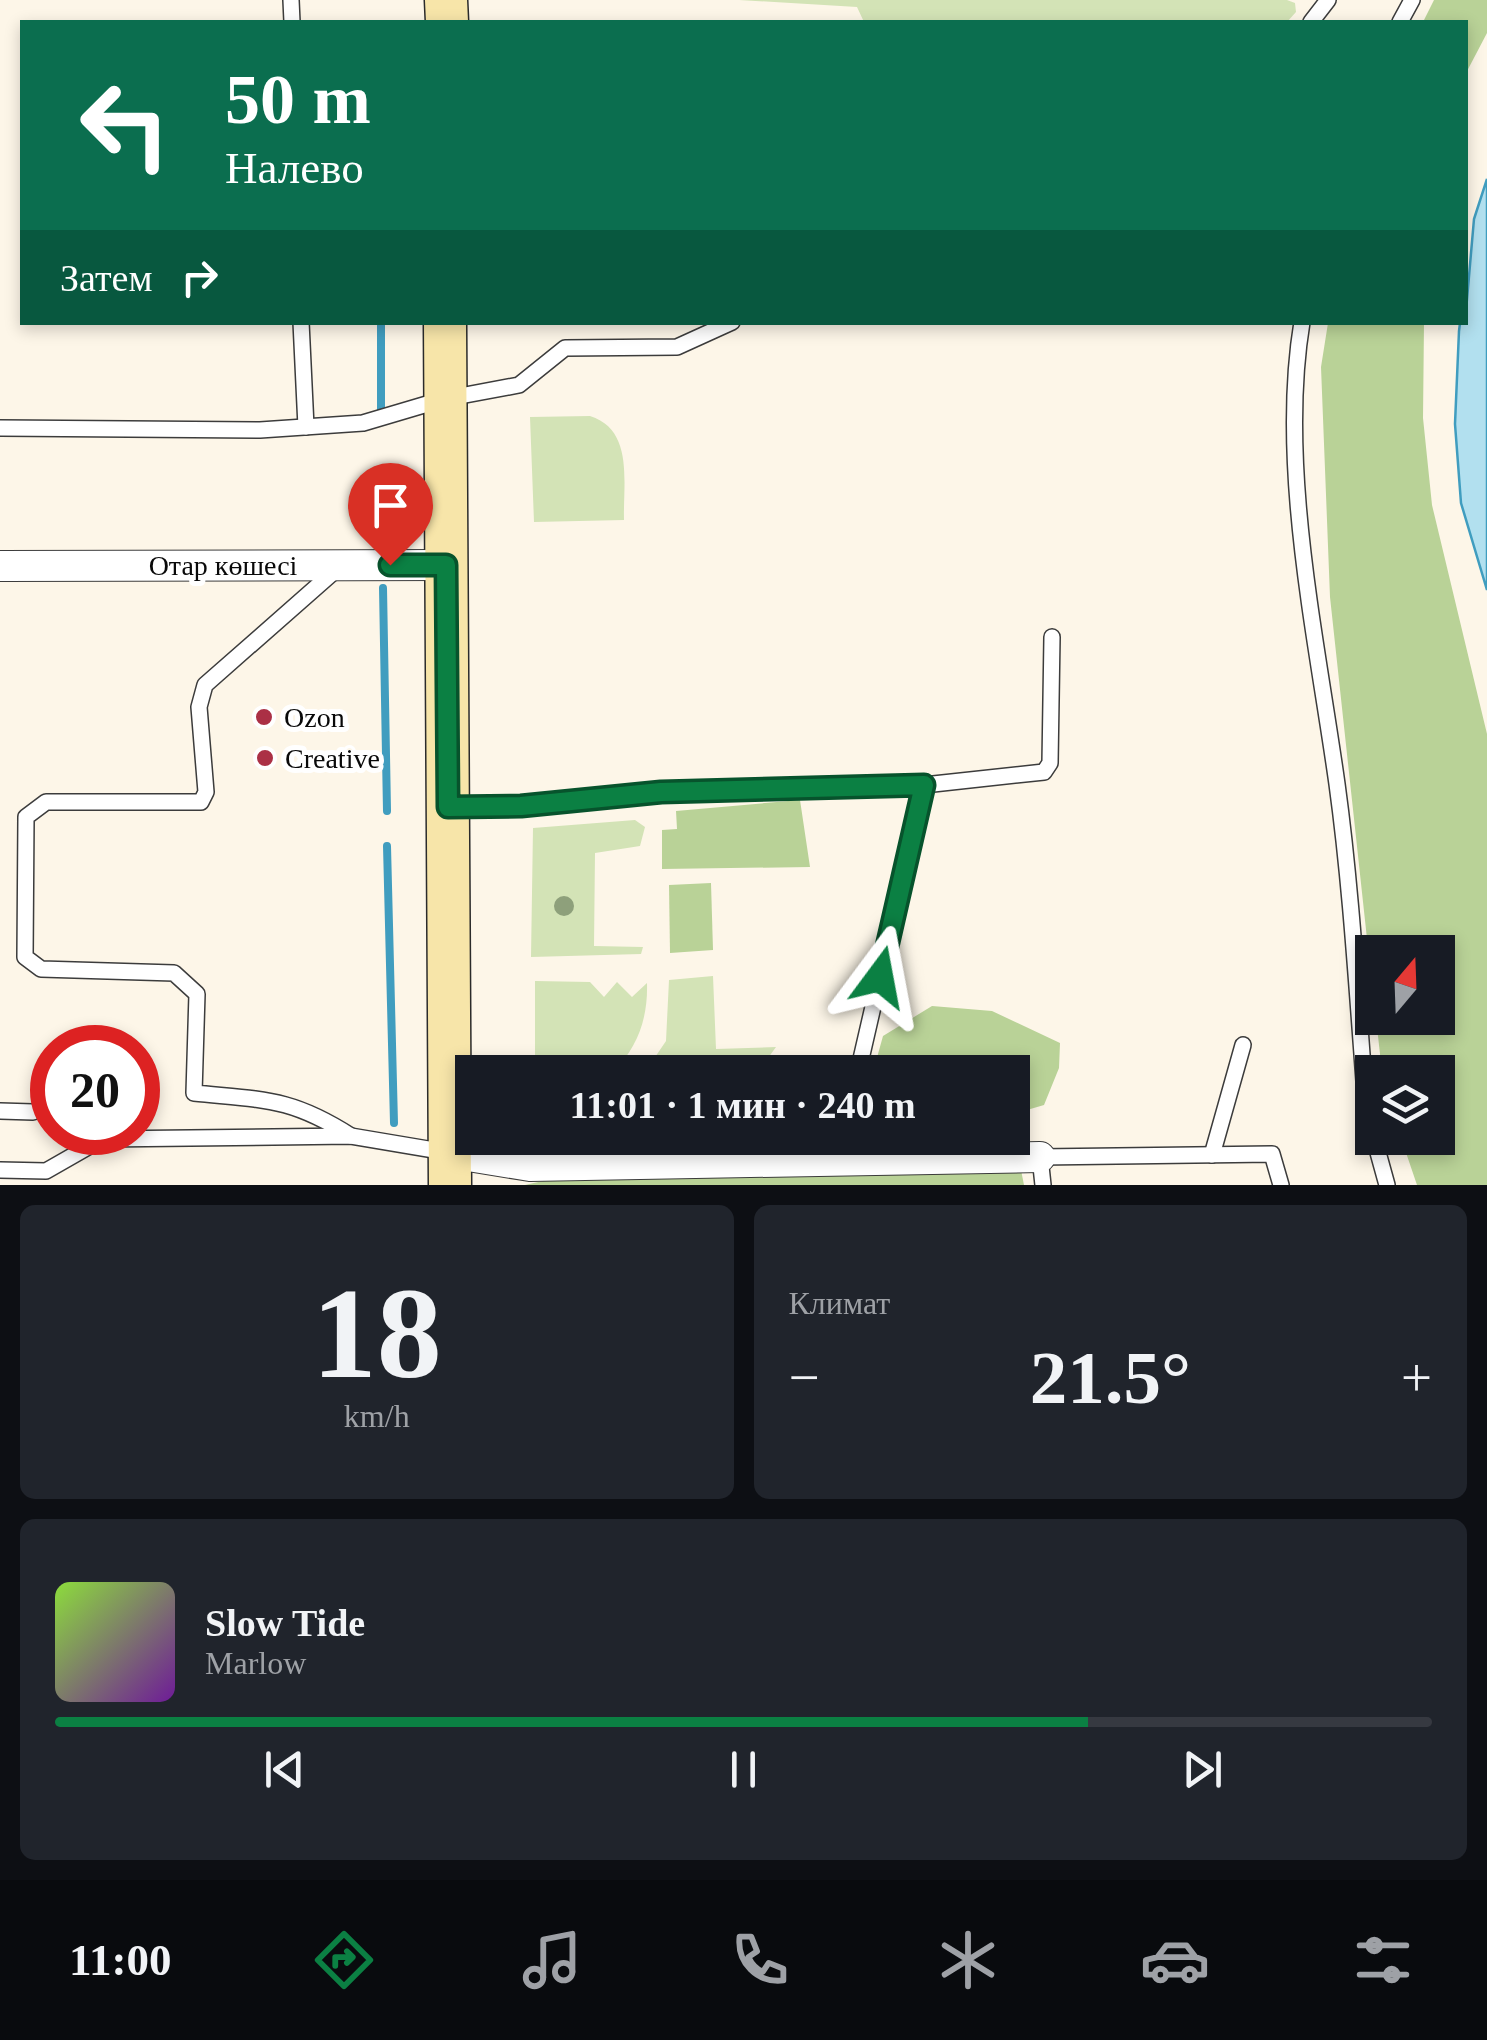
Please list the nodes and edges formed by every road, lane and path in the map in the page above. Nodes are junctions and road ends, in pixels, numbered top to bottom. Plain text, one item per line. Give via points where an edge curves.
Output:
1 (1328, 0) edge
2 (1313, 20) edge
3 (301, 325) edge
4 (445, 325) edge
5 (725, 325) edge
6 (1302, 325) edge
7 (444, 398) junction
8 (306, 427) junction
9 (0, 428) edge
10 (341, 565) junction
11 (446, 565) junction
12 (0, 566) edge
13 (1052, 636) dead end
14 (924, 785) junction
15 (448, 807) junction
16 (1243, 1045) dead end
17 (862, 1055) edge
18 (1365, 1055) edge
19 (0, 1111) edge
20 (30, 1112) edge
21 (351, 1136) junction
22 (1212, 1155) junction
23 (1379, 1155) edge
24 (450, 1169) edge
25 (760, 1169) edge
26 (0, 1170) edge
27 (1041, 1171) edge
28 (1281, 1185) edge
29 (1388, 1185) edge

1 - 2 lane
3 - 8 lane
4 - 7 main road
5 - 7 lane via 677,347 565,348 519,385
6 - 18 lane via 1295,364 1303,547
7 - 8 lane via 362,424
7 - 11 main road
8 - 9 lane
10 - 11 street, Отар көшесі
10 - 12 street, Отар көшесі
10 - 21 lane via 205,685 198,707 206,792 201,802 46,802 26,817 25,957 41,969 174,973 197,994 194,1093 308,1109
11 - 15 main road
13 - 14 lane via 1050,763 1044,772
14 - 15 lane via 661,792
14 - 17 lane
15 - 24 main road
16 - 22 lane
19 - 20 lane
21 - 24 lane
21 - 26 lane via 102,1140 46,1171
22 - 27 lane
22 - 28 lane via 1272,1154
23 - 29 lane
24 - 25 street
25 - 27 street

